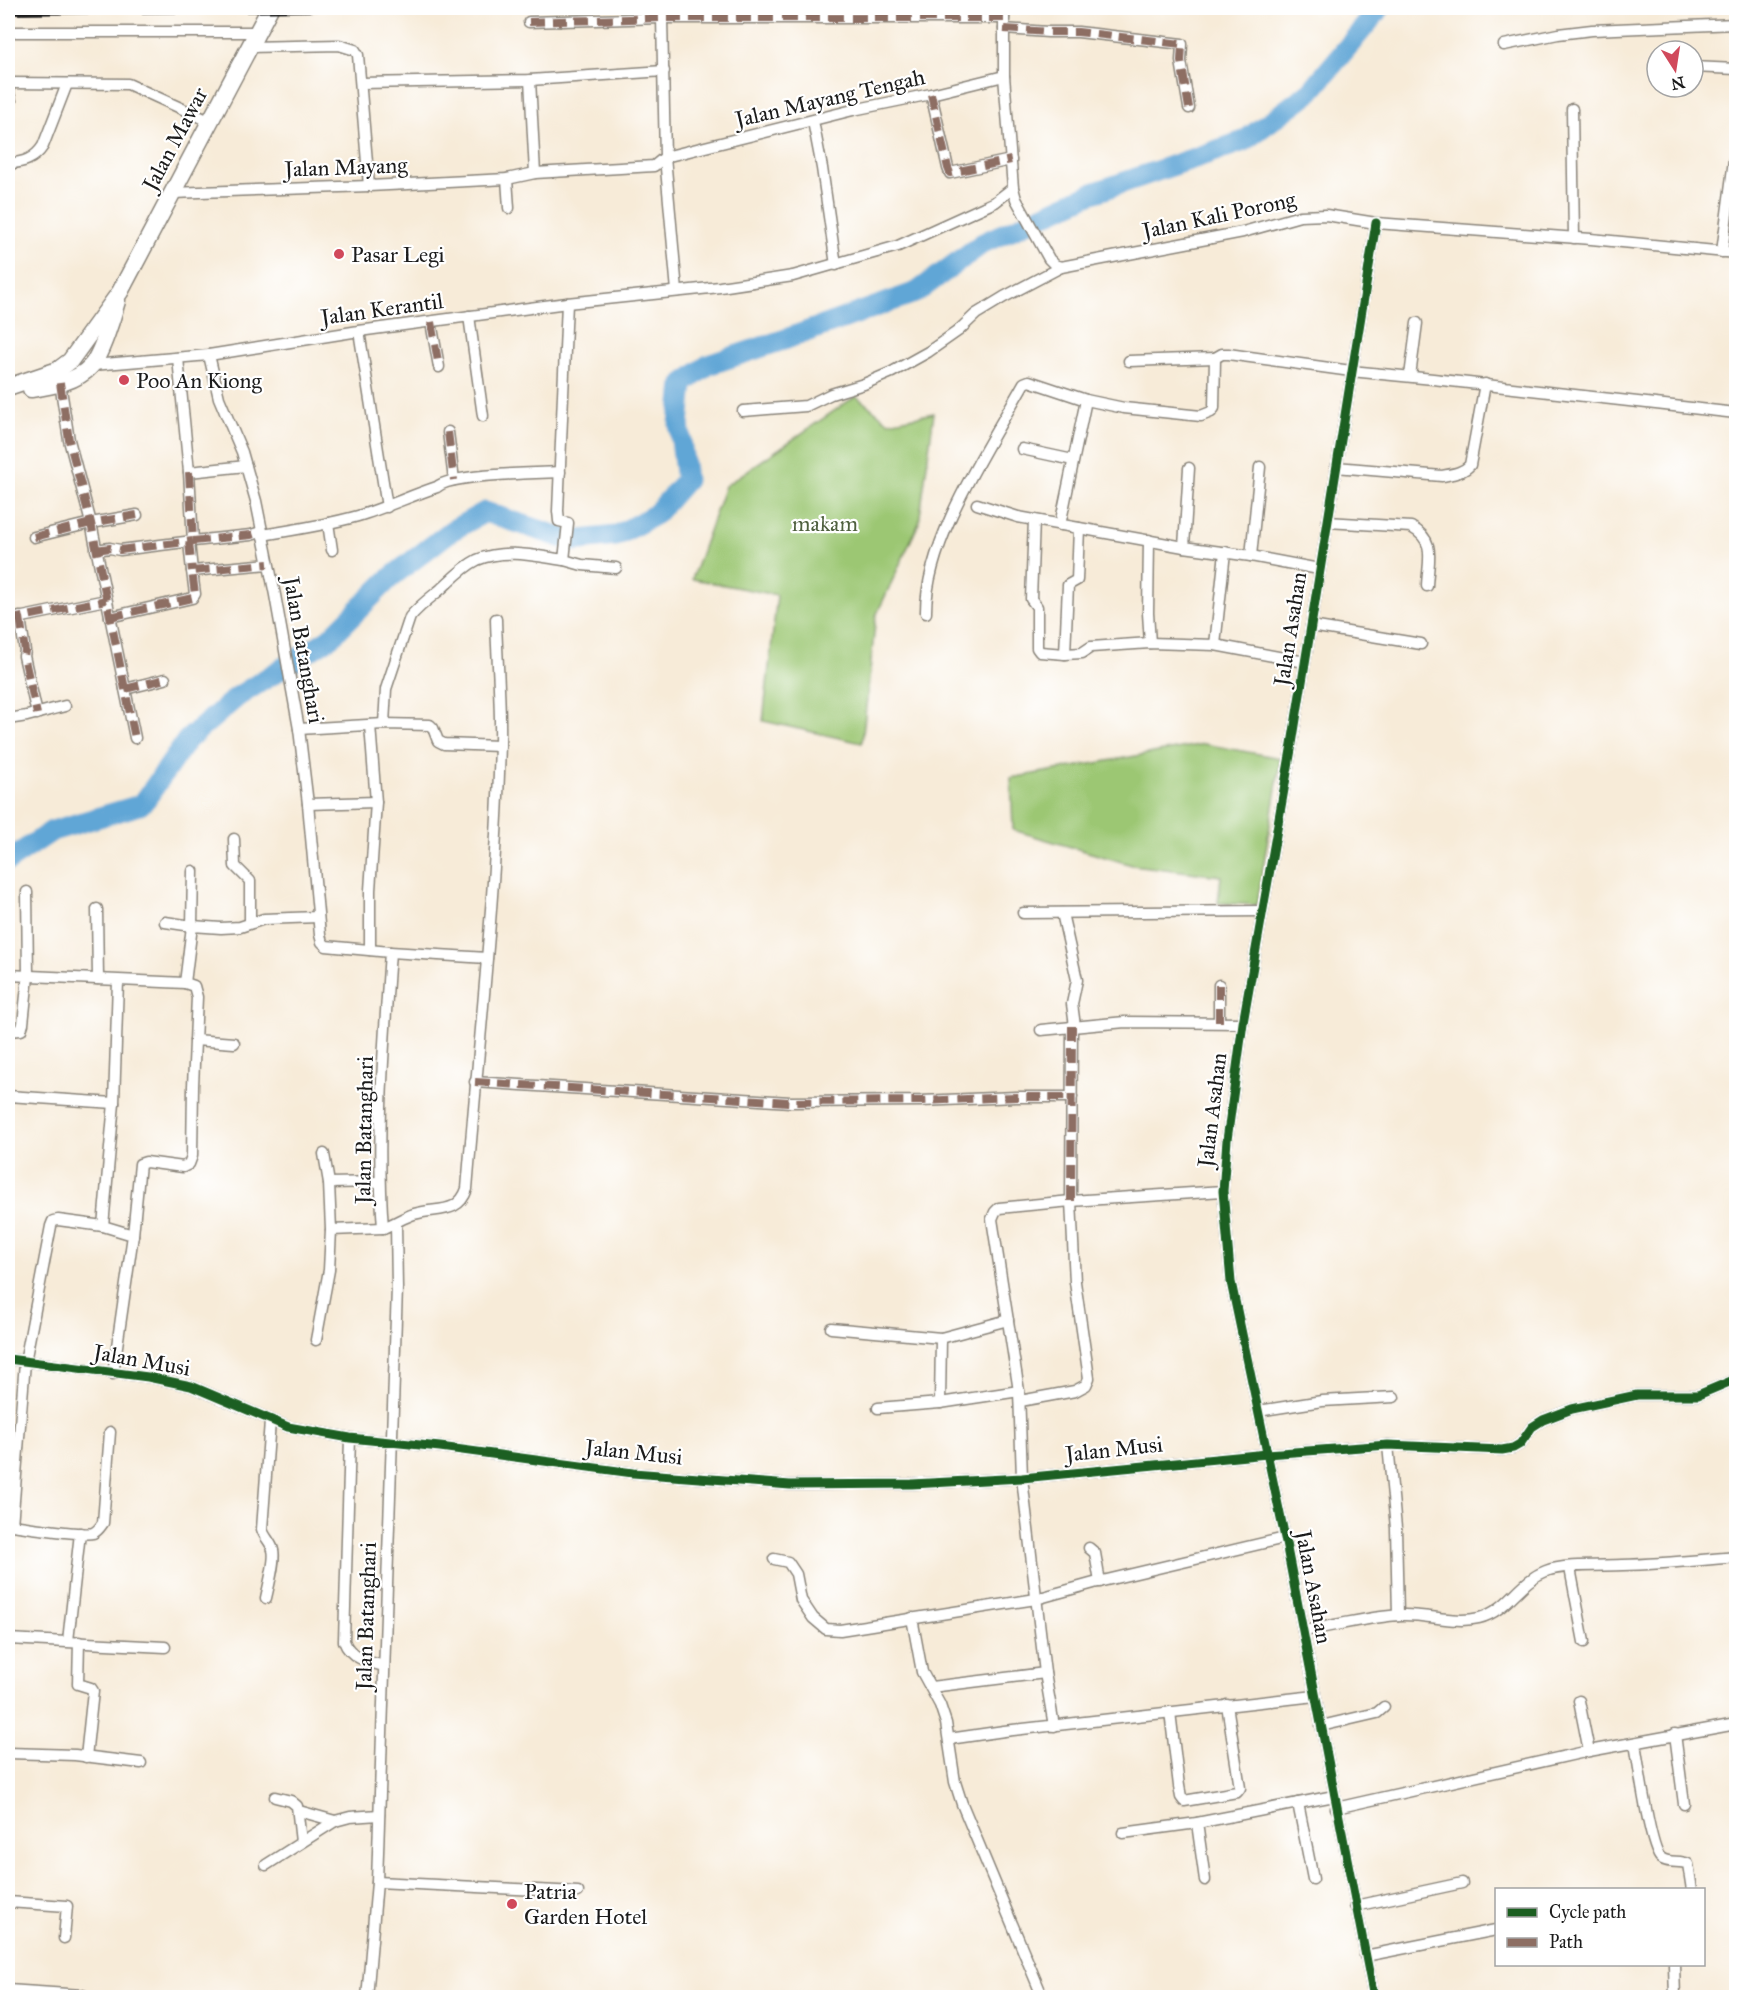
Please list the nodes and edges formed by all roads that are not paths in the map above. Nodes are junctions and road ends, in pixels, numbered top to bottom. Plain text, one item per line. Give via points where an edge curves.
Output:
1 (270, 8) edge
2 (662, 18) junction
3 (1004, 18) edge
4 (529, 22) dead end
5 (1737, 24) edge
6 (8, 32) edge
7 (257, 32) junction
8 (1504, 45) dead end
9 (249, 47) junction
10 (1705, 68) edge
11 (1737, 69) edge
12 (664, 71) junction
13 (1004, 76) junction
14 (530, 80) junction
15 (8, 83) edge
16 (361, 83) junction
17 (67, 84) junction
18 (8, 88) edge
19 (931, 94) junction
20 (1189, 108) dead end
21 (1572, 109) dead end
22 (8, 113) edge
23 (209, 121) junction
24 (813, 121) junction
25 (1737, 152) edge
26 (666, 157) junction
27 (1011, 160) junction
28 (8, 164) edge
29 (535, 173) junction
30 (507, 179) junction
31 (369, 186) junction
32 (172, 193) junction
33 (1014, 193) junction
34 (509, 208) dead end
35 (1376, 223) junction
36 (1574, 238) junction
37 (1722, 252) junction
38 (1737, 253) edge
39 (836, 265) junction
40 (1061, 267) junction
41 (676, 291) junction
42 (120, 292) junction
43 (567, 303) junction
44 (469, 316) junction
45 (431, 322) junction
46 (1417, 323) dead end
47 (359, 331) junction
48 (209, 355) junction
49 (178, 358) junction
50 (1215, 358) junction
51 (1130, 361) dead end
52 (93, 365) junction
53 (439, 367) dead end
54 (1351, 371) junction
55 (1410, 376) junction
56 (60, 383) junction
57 (1485, 384) junction
58 (8, 389) edge
59 (1086, 400) junction
60 (743, 411) dead end
61 (1737, 413) edge
62 (483, 416) dead end
63 (448, 432) dead end
64 (1022, 449) dead end
65 (1073, 460) junction
66 (246, 466) junction
67 (1260, 467) dead end
68 (1336, 467) junction
69 (1188, 468) dead end
70 (189, 472) junction
71 (560, 472) junction
72 (454, 480) junction
73 (977, 504) dead end
74 (387, 507) junction
75 (137, 515) dead end
76 (1034, 520) junction
77 (1327, 522) junction
78 (91, 523) junction
79 (328, 523) junction
80 (1060, 525) junction
81 (1079, 528) junction
82 (262, 534) junction
83 (34, 537) dead end
84 (1149, 540) junction
85 (191, 542) junction
86 (1184, 547) junction
87 (96, 550) junction
88 (332, 550) dead end
89 (1225, 552) junction
90 (1251, 555) junction
91 (564, 557) junction
92 (268, 564) junction
93 (616, 568) dead end
94 (1319, 569) junction
95 (192, 571) junction
96 (1427, 586) dead end
97 (106, 600) junction
98 (926, 613) dead end
99 (20, 617) junction
100 (110, 617) junction
101 (496, 619) dead end
102 (8, 620) edge
103 (1311, 626) junction
104 (1150, 643) junction
105 (1421, 644) dead end
106 (1215, 645) junction
107 (1065, 654) junction
108 (1305, 662) junction
109 (165, 679) dead end
110 (125, 689) junction
111 (65, 706) dead end
112 (37, 714) junction
113 (8, 719) edge
114 (384, 724) junction
115 (370, 725) junction
116 (298, 729) junction
117 (135, 738) dead end
118 (500, 746) junction
119 (376, 802) junction
120 (308, 804) junction
121 (234, 839) dead end
122 (193, 871) dead end
123 (27, 892) dead end
124 (97, 909) dead end
125 (1262, 911) junction
126 (1023, 913) dead end
127 (1062, 913) junction
128 (318, 917) junction
129 (165, 922) dead end
130 (250, 923) junction
131 (192, 926) junction
132 (370, 950) junction
133 (390, 952) junction
134 (487, 958) junction
135 (8, 975) edge
136 (28, 976) junction
137 (98, 979) junction
138 (118, 981) junction
139 (185, 983) junction
140 (1219, 986) dead end
141 (1219, 1023) junction
142 (1243, 1023) junction
143 (1073, 1026) junction
144 (1041, 1030) dead end
145 (8, 1031) edge
146 (195, 1040) junction
147 (234, 1043) dead end
148 (475, 1082) junction
149 (8, 1096) edge
150 (1072, 1097) junction
151 (114, 1103) junction
152 (324, 1154) dead end
153 (380, 1182) junction
154 (329, 1183) junction
155 (1223, 1191) junction
156 (1071, 1201) junction
157 (396, 1224) junction
158 (103, 1226) junction
159 (383, 1228) junction
160 (331, 1230) junction
161 (133, 1235) junction
162 (1008, 1320) junction
163 (831, 1328) dead end
164 (941, 1338) junction
165 (316, 1340) dead end
166 (8, 1359) edge
167 (25, 1362) junction
168 (113, 1374) junction
169 (1737, 1379) edge
170 (1019, 1396) junction
171 (1394, 1397) dead end
172 (940, 1403) junction
173 (878, 1408) dead end
174 (1258, 1411) junction
175 (270, 1421) junction
176 (110, 1432) dead end
177 (350, 1438) junction
178 (392, 1443) junction
179 (1388, 1446) junction
180 (1267, 1454) junction
181 (1022, 1478) junction
182 (10, 1525) edge
183 (80, 1533) junction
184 (1285, 1538) junction
185 (1089, 1548) dead end
186 (1737, 1557) edge
187 (774, 1559) dead end
188 (1570, 1568) junction
189 (1100, 1582) junction
190 (266, 1598) dead end
191 (1035, 1599) junction
192 (1398, 1611) junction
193 (912, 1618) junction
194 (1303, 1631) junction
195 (8, 1639) edge
196 (74, 1642) junction
197 (1584, 1642) dead end
198 (165, 1647) dead end
199 (384, 1666) junction
200 (1045, 1673) junction
201 (931, 1687) junction
202 (1315, 1696) junction
203 (1579, 1701) dead end
204 (1227, 1706) junction
205 (1384, 1707) dead end
206 (1170, 1712) junction
207 (1737, 1724) edge
208 (1054, 1726) junction
209 (1321, 1726) junction
210 (1675, 1734) junction
211 (949, 1739) junction
212 (1635, 1743) junction
213 (1589, 1751) junction
214 (8, 1753) edge
215 (86, 1757) junction
216 (141, 1763) dead end
217 (1334, 1796) junction
218 (275, 1797) dead end
219 (1298, 1803) junction
220 (1684, 1804) dead end
221 (1336, 1808) junction
222 (299, 1812) junction
223 (379, 1815) junction
224 (335, 1821) junction
225 (1197, 1822) junction
226 (1124, 1833) dead end
227 (301, 1842) junction
228 (266, 1865) dead end
229 (1313, 1879) dead end
230 (1205, 1880) dead end
231 (377, 1882) junction
232 (1462, 1883) dead end
233 (1692, 1888) edge
234 (578, 1892) dead end
235 (8, 1902) edge
236 (1355, 1906) junction
237 (1495, 1930) edge
238 (63, 1938) dead end
239 (1365, 1956) junction
240 (1674, 1966) edge
241 (8, 1993) edge
242 (82, 1998) edge
243 (367, 1998) edge
244 (1043, 1998) edge
245 (1374, 1998) edge
246 (1675, 1998) edge

1 - 7 main road, Jalan Mawar
2 - 3 street
2 - 4 street
2 - 12 street
3 - 13 street
3 - 20 street via 1048,32 1182,44
5 - 8 street via 1592,30
6 - 7 street
7 - 9 main road, Jalan Mawar
9 - 16 street via 347,47 358,55
9 - 23 main road, Jalan Mawar
10 - 11 street
12 - 14 street
12 - 26 street
13 - 19 street, Jalan Mayang Tengah
13 - 27 street
14 - 16 street
14 - 29 street
15 - 17 street
16 - 31 street
17 - 23 street via 128,84
17 - 28 street via 38,154 24,162
18 - 22 street
19 - 24 street, Jalan Mayang Tengah
19 - 27 street via 950,173
21 - 36 street
23 - 32 main road, Jalan Mawar
24 - 26 street, Jalan Mayang Tengah
24 - 39 street
25 - 37 street
26 - 29 street, Jalan Mayang Tengah via 654,166
26 - 41 street
27 - 33 street
29 - 30 street, Jalan Mayang
30 - 31 street, Jalan Mayang
30 - 34 street
31 - 32 street, Jalan Mayang
32 - 42 main road, Jalan Mawar
33 - 39 street, Jalan Kerantil via 923,236
33 - 40 street via 1049,260
35 - 36 street, Jalan Kali Porong
35 - 40 street, Jalan Kali Porong via 1326,215 1300,216 1244,232
35 - 54 street, Jalan Asahan
36 - 37 street, Jalan Kali Porong
37 - 38 street, Jalan Kali Porong
39 - 41 street, Jalan Kerantil via 794,276
40 - 60 street, Jalan Kali Porong via 976,314 928,352 892,372 806,406
41 - 43 street, Jalan Kerantil
42 - 52 main road, Jalan Mawar
42 - 58 main road, Jalan Mawar via 70,361 58,370
43 - 44 street, Jalan Kerantil
43 - 71 street
44 - 45 street, Jalan Kerantil
44 - 62 street
45 - 47 street, Jalan Kerantil
45 - 53 street
46 - 55 street
47 - 48 street, Jalan Kerantil
47 - 74 street
48 - 49 street, Jalan Kerantil
48 - 66 street, Jalan Batanghari via 219,398
49 - 52 street, Jalan Kerantil
49 - 70 street
50 - 51 street
50 - 54 street via 1228,354
50 - 59 street via 1214,408 1201,416
52 - 56 main road, Jalan Mawar
54 - 55 street
54 - 68 street, Jalan Asahan
55 - 57 street
56 - 58 main road, Jalan Mawar
56 - 78 street via 69,440
57 - 61 street
57 - 68 street via 1470,465 1466,469 1442,476
59 - 65 street
59 - 98 street via 1036,382 1024,383 959,501 930,575
63 - 72 street
64 - 65 street
65 - 80 street
66 - 70 street
66 - 82 street, Jalan Batanghari
67 - 90 street
68 - 77 street, Jalan Asahan
69 - 86 street
70 - 85 street
71 - 72 street
71 - 91 street via 559,521 568,523
72 - 74 street
73 - 76 street
74 - 79 street
75 - 78 street
76 - 80 street
76 - 107 street via 1031,599 1037,607 1037,648 1040,652
77 - 94 street, Jalan Asahan
77 - 96 street via 1411,527 1422,533 1429,544
78 - 83 street
78 - 87 street
79 - 82 street
79 - 88 street
80 - 81 street
81 - 84 street
81 - 107 street via 1077,580 1068,585
82 - 85 street
82 - 92 street, Jalan Batanghari
84 - 86 street
84 - 104 street
85 - 87 street
85 - 95 street
86 - 89 street
87 - 97 street
89 - 90 street
89 - 106 street
90 - 94 street
91 - 93 street via 582,565
91 - 114 street via 502,554 477,560 417,608 410,616 386,689
92 - 95 street
92 - 116 street, Jalan Batanghari
94 - 103 street, Jalan Asahan
95 - 100 street via 192,598
97 - 99 street
97 - 100 street
99 - 102 street
99 - 112 street
100 - 110 street
101 - 118 street
103 - 105 street
103 - 108 street, Jalan Asahan
104 - 106 street
104 - 107 street via 1090,647 1082,653
106 - 108 street
108 - 125 street, Jalan Asahan
109 - 110 street
110 - 117 street
111 - 112 street
112 - 113 street
114 - 115 street
114 - 118 street via 430,726 444,744
115 - 116 street
115 - 119 street
116 - 120 street, Jalan Batanghari
118 - 134 street
119 - 120 street
119 - 132 street
120 - 128 street, Jalan Batanghari
121 - 130 street via 235,866 250,880
122 - 131 street
123 - 136 street
124 - 137 street
125 - 127 street
125 - 142 street, Jalan Asahan
126 - 127 street
127 - 143 street via 1077,980
128 - 130 street
128 - 132 street, Jalan Batanghari via 320,936 326,946
129 - 131 street
130 - 131 street via 221,928
131 - 139 street
132 - 133 street, Jalan Batanghari
133 - 134 street
133 - 153 street, Jalan Batanghari
134 - 148 street
135 - 136 street
136 - 137 street
136 - 145 street via 21,1030
137 - 138 street
138 - 139 street
138 - 151 street
139 - 146 street via 196,990
140 - 141 street
141 - 142 street
141 - 143 street
142 - 155 street, Jalan Asahan
143 - 144 street
143 - 150 street
146 - 147 street
146 - 161 street via 192,1156 183,1167 140,1164
148 - 150 street via 790,1101
148 - 157 street via 463,1200 457,1205 414,1214
149 - 151 street
150 - 156 street
151 - 158 street
152 - 154 street
153 - 154 street
153 - 159 street, Jalan Batanghari
154 - 160 street
155 - 156 street
155 - 174 street, Jalan Asahan via 1231,1282
156 - 162 street via 999,1208 995,1212
156 - 170 street via 1075,1282 1089,1378 1086,1385 1075,1391
157 - 159 street, Jalan Batanghari
157 - 178 street, Jalan Batanghari
158 - 161 street
158 - 167 street via 53,1221
159 - 160 street
160 - 165 street via 329,1270
161 - 168 street
162 - 164 street
162 - 170 street
163 - 164 street
164 - 172 street
166 - 167 street, Jalan Musi
167 - 168 street, Jalan Musi
167 - 182 street
168 - 175 street, Jalan Musi via 191,1386
169 - 179 street, Jalan Musi via 1698,1395 1637,1395 1572,1410 1532,1427 1517,1446 1488,1450
170 - 172 street
170 - 181 street
171 - 174 street via 1322,1401
172 - 173 street
174 - 180 street, Jalan Asahan
175 - 177 street, Jalan Musi
175 - 190 street via 262,1528 274,1554
176 - 183 street via 103,1523 94,1533
177 - 178 street, Jalan Musi
177 - 199 street via 344,1641 351,1653
178 - 181 street, Jalan Musi via 633,1473 790,1485
178 - 199 street, Jalan Batanghari
179 - 180 street, Jalan Musi
179 - 192 street via 1396,1528
180 - 181 street, Jalan Musi
180 - 184 street, Jalan Asahan
181 - 191 street
182 - 183 street
183 - 196 street
184 - 189 street
184 - 194 street, Jalan Asahan
185 - 189 street via 1095,1553
186 - 188 street
187 - 193 street via 788,1562 793,1568 803,1605 826,1629
188 - 192 street via 1546,1571 1528,1581 1493,1613 1479,1618 1461,1620
188 - 197 street
189 - 191 street
191 - 193 street
191 - 200 street
192 - 194 street
193 - 201 street via 920,1665
194 - 202 street, Jalan Asahan
195 - 196 street
196 - 198 street
196 - 215 street via 78,1684 93,1690
199 - 223 street, Jalan Batanghari
200 - 201 street
200 - 208 street
201 - 211 street
202 - 204 street
202 - 209 street, Jalan Asahan
203 - 213 street
204 - 206 street
204 - 206 street via 1240,1788 1237,1792 1184,1801
205 - 209 street via 1377,1713
206 - 208 street
207 - 210 street
208 - 211 street
209 - 217 street, Jalan Asahan
210 - 212 street
210 - 220 street
211 - 244 street via 962,1804
212 - 213 street
212 - 233 street via 1656,1849 1664,1860 1688,1864
213 - 221 street
214 - 215 street
215 - 216 street
217 - 219 street
217 - 221 street, Jalan Asahan
218 - 222 street via 291,1801
219 - 225 street
219 - 229 street
221 - 236 street, Jalan Asahan
222 - 224 street
222 - 227 street
223 - 224 street
223 - 231 street, Jalan Batanghari
224 - 227 street
225 - 226 street
225 - 230 street
227 - 228 street
231 - 234 street
231 - 243 street, Jalan Batanghari
232 - 236 street
235 - 238 street via 67,1906
236 - 239 street, Jalan Asahan
237 - 239 street
239 - 245 street, Jalan Asahan
240 - 246 street
241 - 242 main road

